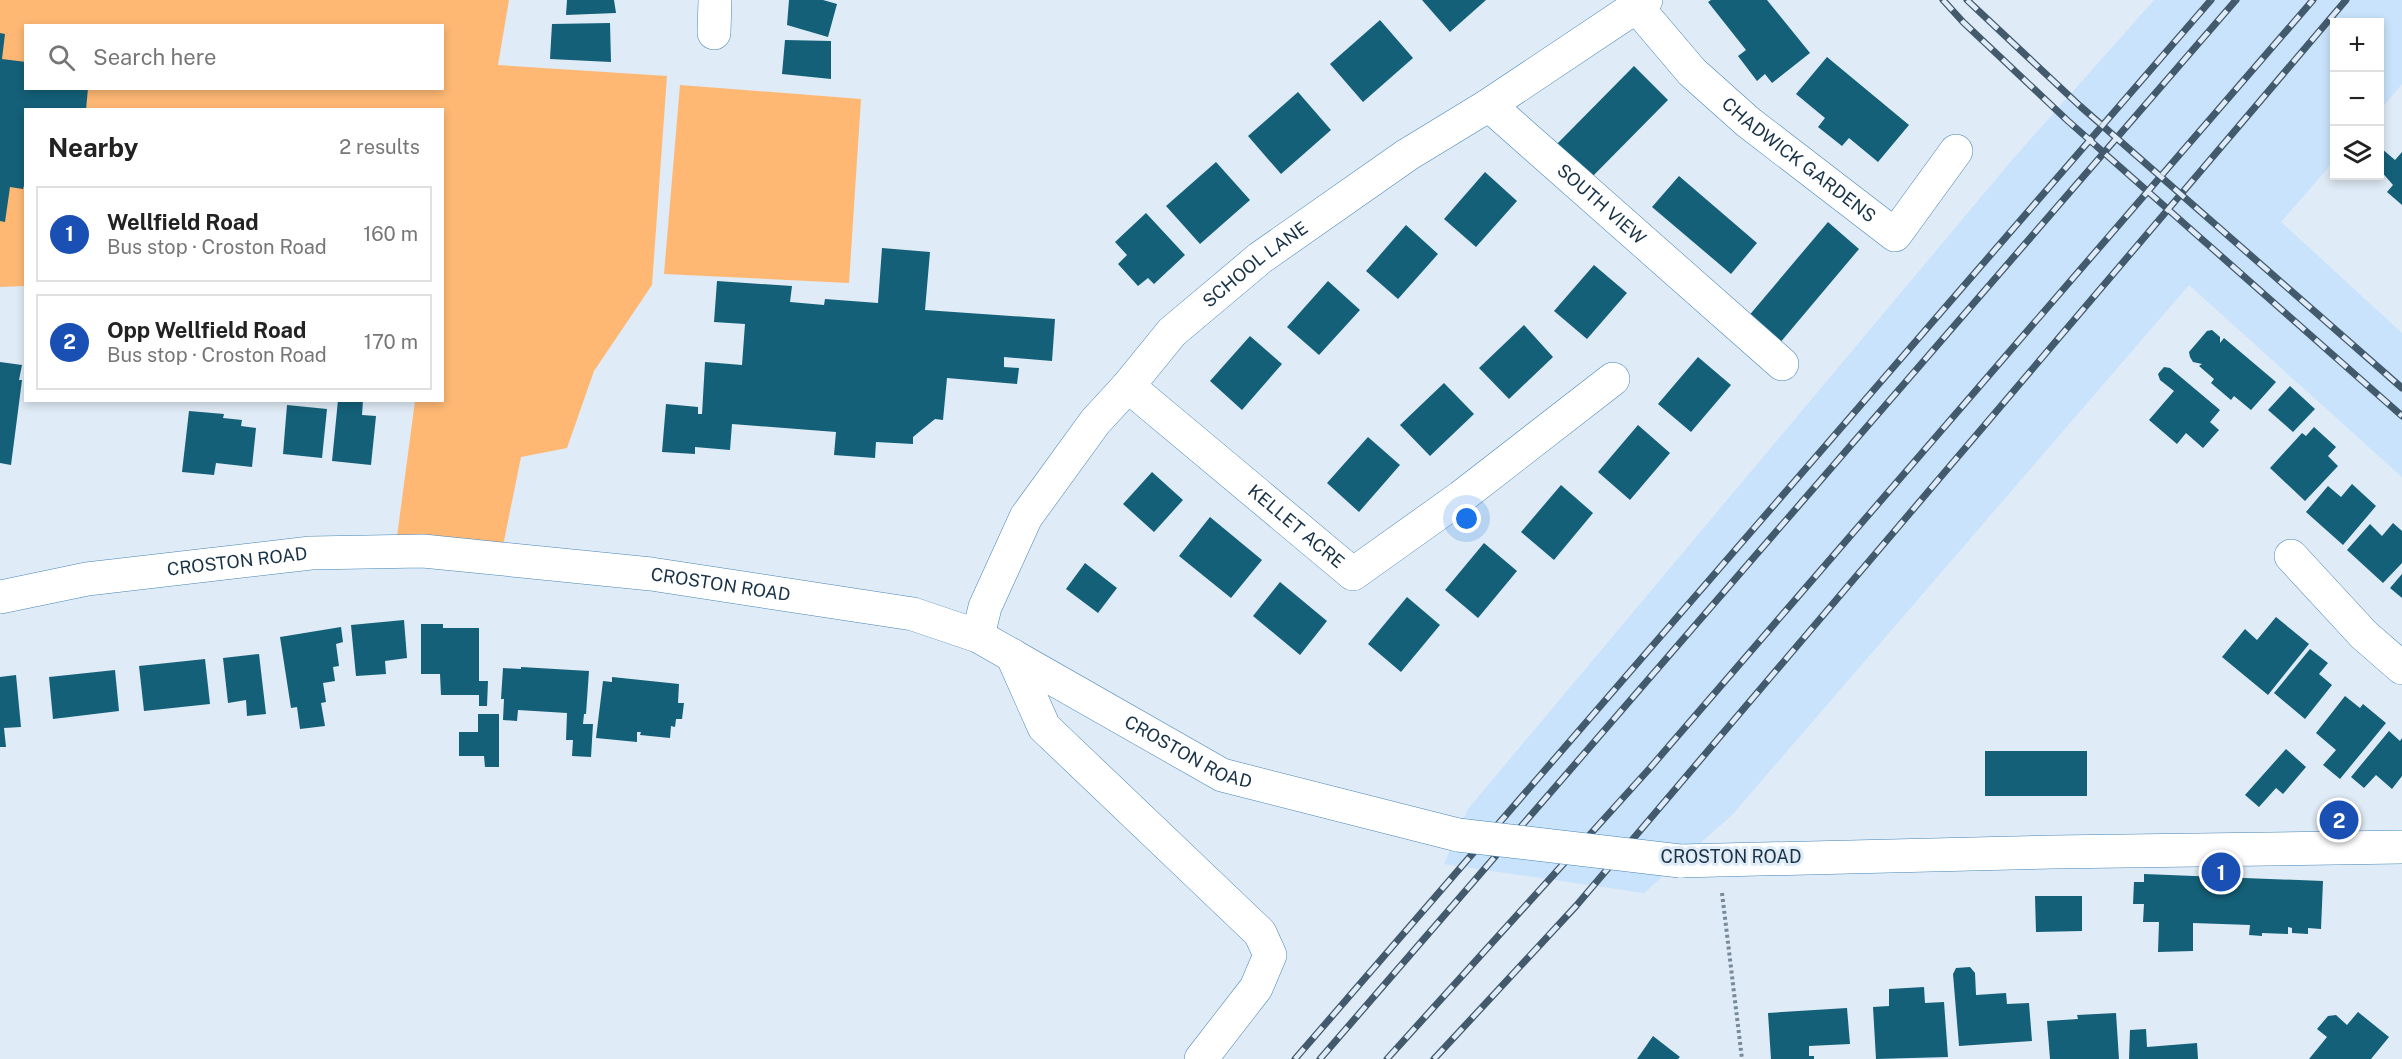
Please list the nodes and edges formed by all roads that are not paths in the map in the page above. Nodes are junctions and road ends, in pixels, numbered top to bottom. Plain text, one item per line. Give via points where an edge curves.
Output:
1 (715, 0) edge
2 (1641, 3) edge
3 (714, 33) dead end
4 (1489, 105) junction
5 (1956, 151) dead end
6 (1782, 364) dead end
7 (1613, 379) dead end
8 (1128, 386) junction
9 (2291, 556) dead end
10 (0, 597) edge
11 (978, 636) junction
12 (1012, 655) junction
13 (2402, 668) edge
14 (2402, 847) edge
15 (1201, 1059) edge

1 - 3 street
2 - 4 street, SCHOOL LANE
2 - 5 street, CHADWICK GARDENS via 1692,72 1748,123 1895,235
4 - 6 street, SOUTH VIEW
4 - 8 street, SCHOOL LANE via 1407,155 1260,258 1172,332
7 - 8 street, KELLET ACRE via 1353,573
8 - 11 street, SCHOOL LANE via 1095,422 1026,517 985,607
9 - 13 street via 2364,635
10 - 11 street, CROSTON ROAD via 87,579 311,553 423,550 651,574 890,610
11 - 12 street, CROSTON ROAD
12 - 14 street, CROSTON ROAD, bridge via 1222,775 1458,835 1680,861
12 - 15 street via 1044,727 1260,933 1270,955 1256,988

